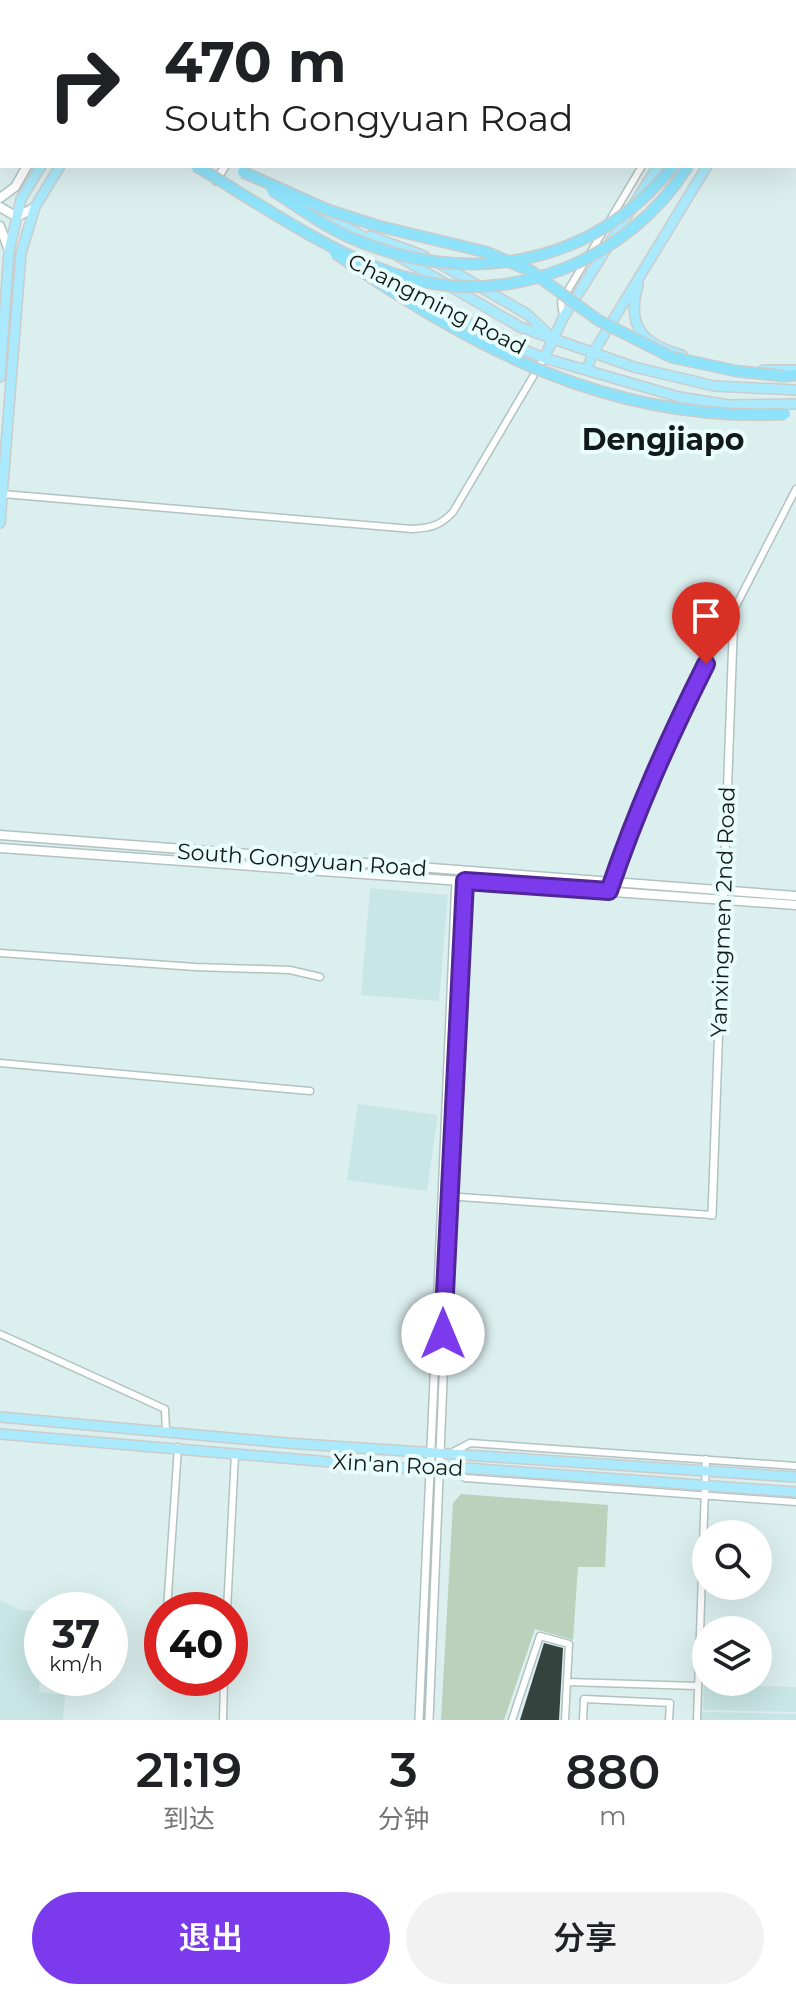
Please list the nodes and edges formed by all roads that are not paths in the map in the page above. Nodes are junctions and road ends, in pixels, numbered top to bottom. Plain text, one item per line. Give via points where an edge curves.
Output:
1 (26, 168) edge
2 (40, 168) edge
3 (59, 168) edge
4 (197, 168) edge
5 (197, 168) edge
6 (224, 168) edge
7 (240, 168) edge
8 (641, 168) edge
9 (657, 168) edge
10 (671, 168) edge
11 (687, 168) edge
12 (706, 168) edge
13 (216, 181) junction
14 (0, 198) edge
15 (0, 207) edge
16 (35, 207) junction
17 (17, 217) junction
18 (0, 226) edge
19 (297, 226) junction
20 (9, 251) junction
21 (642, 272) junction
22 (563, 318) junction
23 (553, 339) junction
24 (593, 353) junction
25 (544, 358) junction
26 (587, 369) junction
27 (796, 373) edge
28 (0, 377) edge
29 (796, 390) edge
30 (796, 404) edge
31 (790, 414) edge
32 (796, 489) edge
33 (3, 494) junction
34 (0, 523) edge
35 (734, 609) junction
36 (0, 835) edge
37 (0, 848) edge
38 (461, 880) junction
39 (610, 887) junction
40 (723, 894) junction
41 (796, 896) edge
42 (796, 905) edge
43 (0, 953) edge
44 (320, 977) dead end
45 (0, 1063) edge
46 (310, 1091) dead end
47 (445, 1196) junction
48 (712, 1215) joint
49 (0, 1334) edge
50 (0, 1417) edge
51 (166, 1432) junction
52 (0, 1434) edge
53 (178, 1447) junction
54 (429, 1450) junction
55 (440, 1451) junction
56 (453, 1452) junction
57 (235, 1454) junction
58 (706, 1459) junction
59 (439, 1466) junction
60 (796, 1466) edge
61 (428, 1470) junction
62 (705, 1471) junction
63 (796, 1477) edge
64 (704, 1490) junction
65 (796, 1492) edge
66 (796, 1502) edge
67 (168, 1592) edge
68 (228, 1592) edge
69 (700, 1616) edge
70 (567, 1682) junction
71 (692, 1686) edge
72 (224, 1696) edge
73 (698, 1696) edge
74 (223, 1720) edge
75 (419, 1720) edge
76 (429, 1720) edge
77 (512, 1720) edge
78 (565, 1720) edge
79 (583, 1720) edge
80 (669, 1720) edge
81 (697, 1720) edge

1 - 14 main road via 15,187
2 - 17 main road
3 - 16 main road
4 - 13 main road, Changming Road
5 - 19 highway, bridge
6 - 13 street
7 - 10 highway, bridge via 347,236 413,259 461,265 535,258 575,244 634,208
7 - 23 main road, Changming Road via 341,225 435,260 527,314
7 - 27 highway, bridge via 328,210 471,248 531,271 598,320 671,357 736,371
8 - 22 street via 561,302
9 - 22 main road
11 - 19 highway, bridge via 658,207 595,256 499,286 402,277
12 - 21 main road
13 - 25 main road, Changming Road via 324,245
15 - 17 main road
16 - 17 main road
16 - 33 main road via 21,253
17 - 20 main road
18 - 20 main road
19 - 31 highway, bridge via 473,339 548,376 675,410
20 - 28 main road
21 - 24 main road
21 - 27 main road via 634,315 647,339 703,361
22 - 23 main road
23 - 24 main road, Changming Road
23 - 25 main road
24 - 26 main road
24 - 29 main road, Changming Road via 687,381 746,390
25 - 26 main road, Changming Road
25 - 33 street via 453,512 443,524 430,528
26 - 30 main road, Changming Road via 691,399 729,405
32 - 35 street
33 - 34 main road
35 - 39 street via 665,744
35 - 40 street, Yanxingmen 2nd Road
36 - 39 main road, South Gongyuan Road
37 - 38 main road, South Gongyuan Road
38 - 39 main road, South Gongyuan Road
38 - 47 street
39 - 40 main road, South Gongyuan Road
40 - 41 main road, South Gongyuan Road
40 - 42 main road, South Gongyuan Road
40 - 48 street, Yanxingmen 2nd Road
43 - 44 street via 290,970
45 - 46 street
47 - 48 street
47 - 54 street
47 - 55 street
49 - 51 street via 165,1409
50 - 51 main road, Xin'an Road
51 - 54 main road, Xin'an Road
52 - 53 main road, Xin'an Road
53 - 57 main road, Xin'an Road
53 - 67 street
54 - 55 main road, Xin'an Road
54 - 61 street
55 - 56 main road, Xin'an Road
55 - 59 street
56 - 58 street via 470,1443
56 - 62 main road, Xin'an Road
57 - 61 main road, Xin'an Road
57 - 68 street
58 - 60 street
58 - 62 street
59 - 61 main road, Xin'an Road
59 - 64 main road, Xin'an Road
59 - 76 street
61 - 75 street
62 - 63 main road, Xin'an Road
62 - 64 street
64 - 65 main road, Xin'an Road
64 - 66 street
64 - 69 street
70 - 71 street
70 - 77 street via 569,1644 540,1636
70 - 78 street
72 - 74 street
73 - 81 street
79 - 80 street via 584,1699 670,1703

